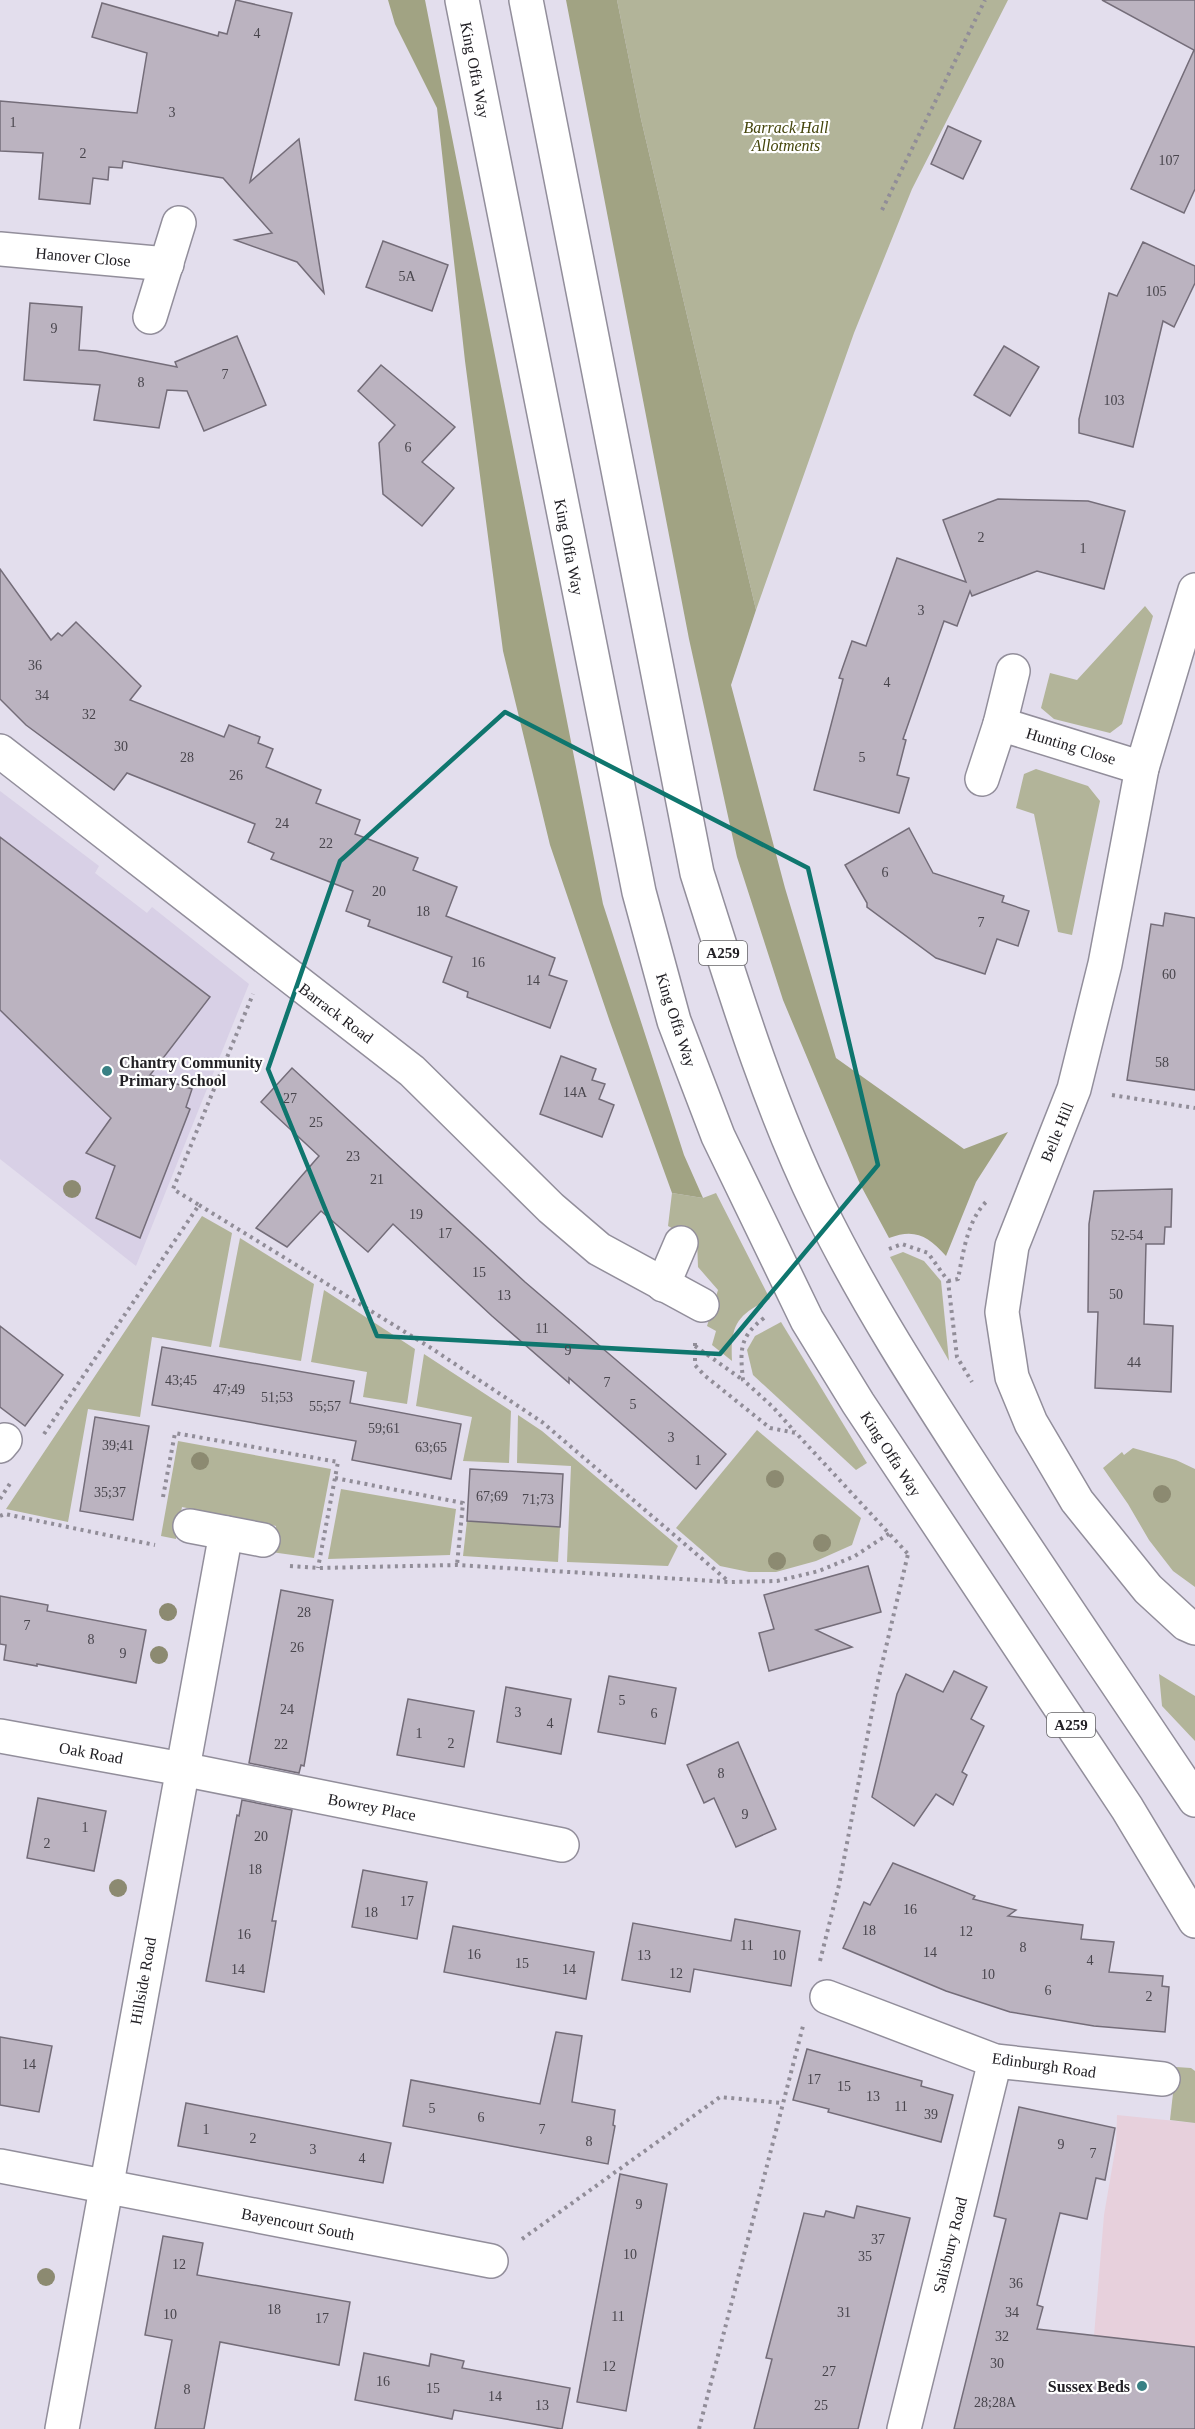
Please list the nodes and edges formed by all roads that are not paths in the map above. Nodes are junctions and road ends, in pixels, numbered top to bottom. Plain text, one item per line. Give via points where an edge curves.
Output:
1 (462, 0) edge
2 (526, 0) edge
3 (179, 223) dead end
4 (0, 249) edge
5 (166, 264) junction
6 (150, 317) dead end
7 (1195, 590) edge
8 (1013, 671) dead end
9 (1000, 724) junction
10 (0, 751) edge
11 (1142, 768) junction
12 (982, 779) dead end
13 (681, 1243) dead end
14 (663, 1285) junction
15 (702, 1305) road end
16 (190, 1526) dead end
17 (226, 1533) junction
18 (273, 1553) road end
19 (1191, 1626) edge
20 (0, 1736) edge
21 (182, 1769) junction
22 (1195, 1800) edge
23 (562, 1845) dead end
24 (1195, 1921) edge
25 (827, 1997) dead end
26 (996, 2061) junction
27 (1163, 2079) dead end
28 (0, 2166) edge
29 (105, 2186) junction
30 (491, 2261) road end
31 (62, 2429) edge
32 (904, 2429) edge

1 - 24 main road, King Offa Way / A259 via 639,892 674,1021 718,1136 807,1320 858,1404 1127,1808
2 - 22 main road, A259 via 697,873 777,1112 861,1289 908,1369
3 - 5 main road
4 - 5 main road, Hanover Close
5 - 6 main road
7 - 11 main road, Belle Hill
8 - 9 main road
9 - 11 main road, Hunting Close
9 - 12 main road
10 - 14 main road, Barrack Road via 412,1071 551,1208 599,1249
11 - 19 main road, Belle Hill via 1105,964 1074,1089 1012,1246 1002,1312 1012,1377 1031,1424 1077,1501 1148,1589
13 - 14 main road
14 - 15 main road, Barrack Road
16 - 17 main road
17 - 18 main road
17 - 21 main road, Hillside Road
20 - 21 main road, Oak Road
21 - 23 main road, Bowrey Place
21 - 29 main road, Hillside Road
25 - 26 main road, Edinburgh Road
26 - 27 main road, Edinburgh Road
26 - 32 main road, Salisbury Road
28 - 29 main road, Bayencourt South
29 - 30 main road, Bayencourt South
29 - 31 main road, Hillside Road

